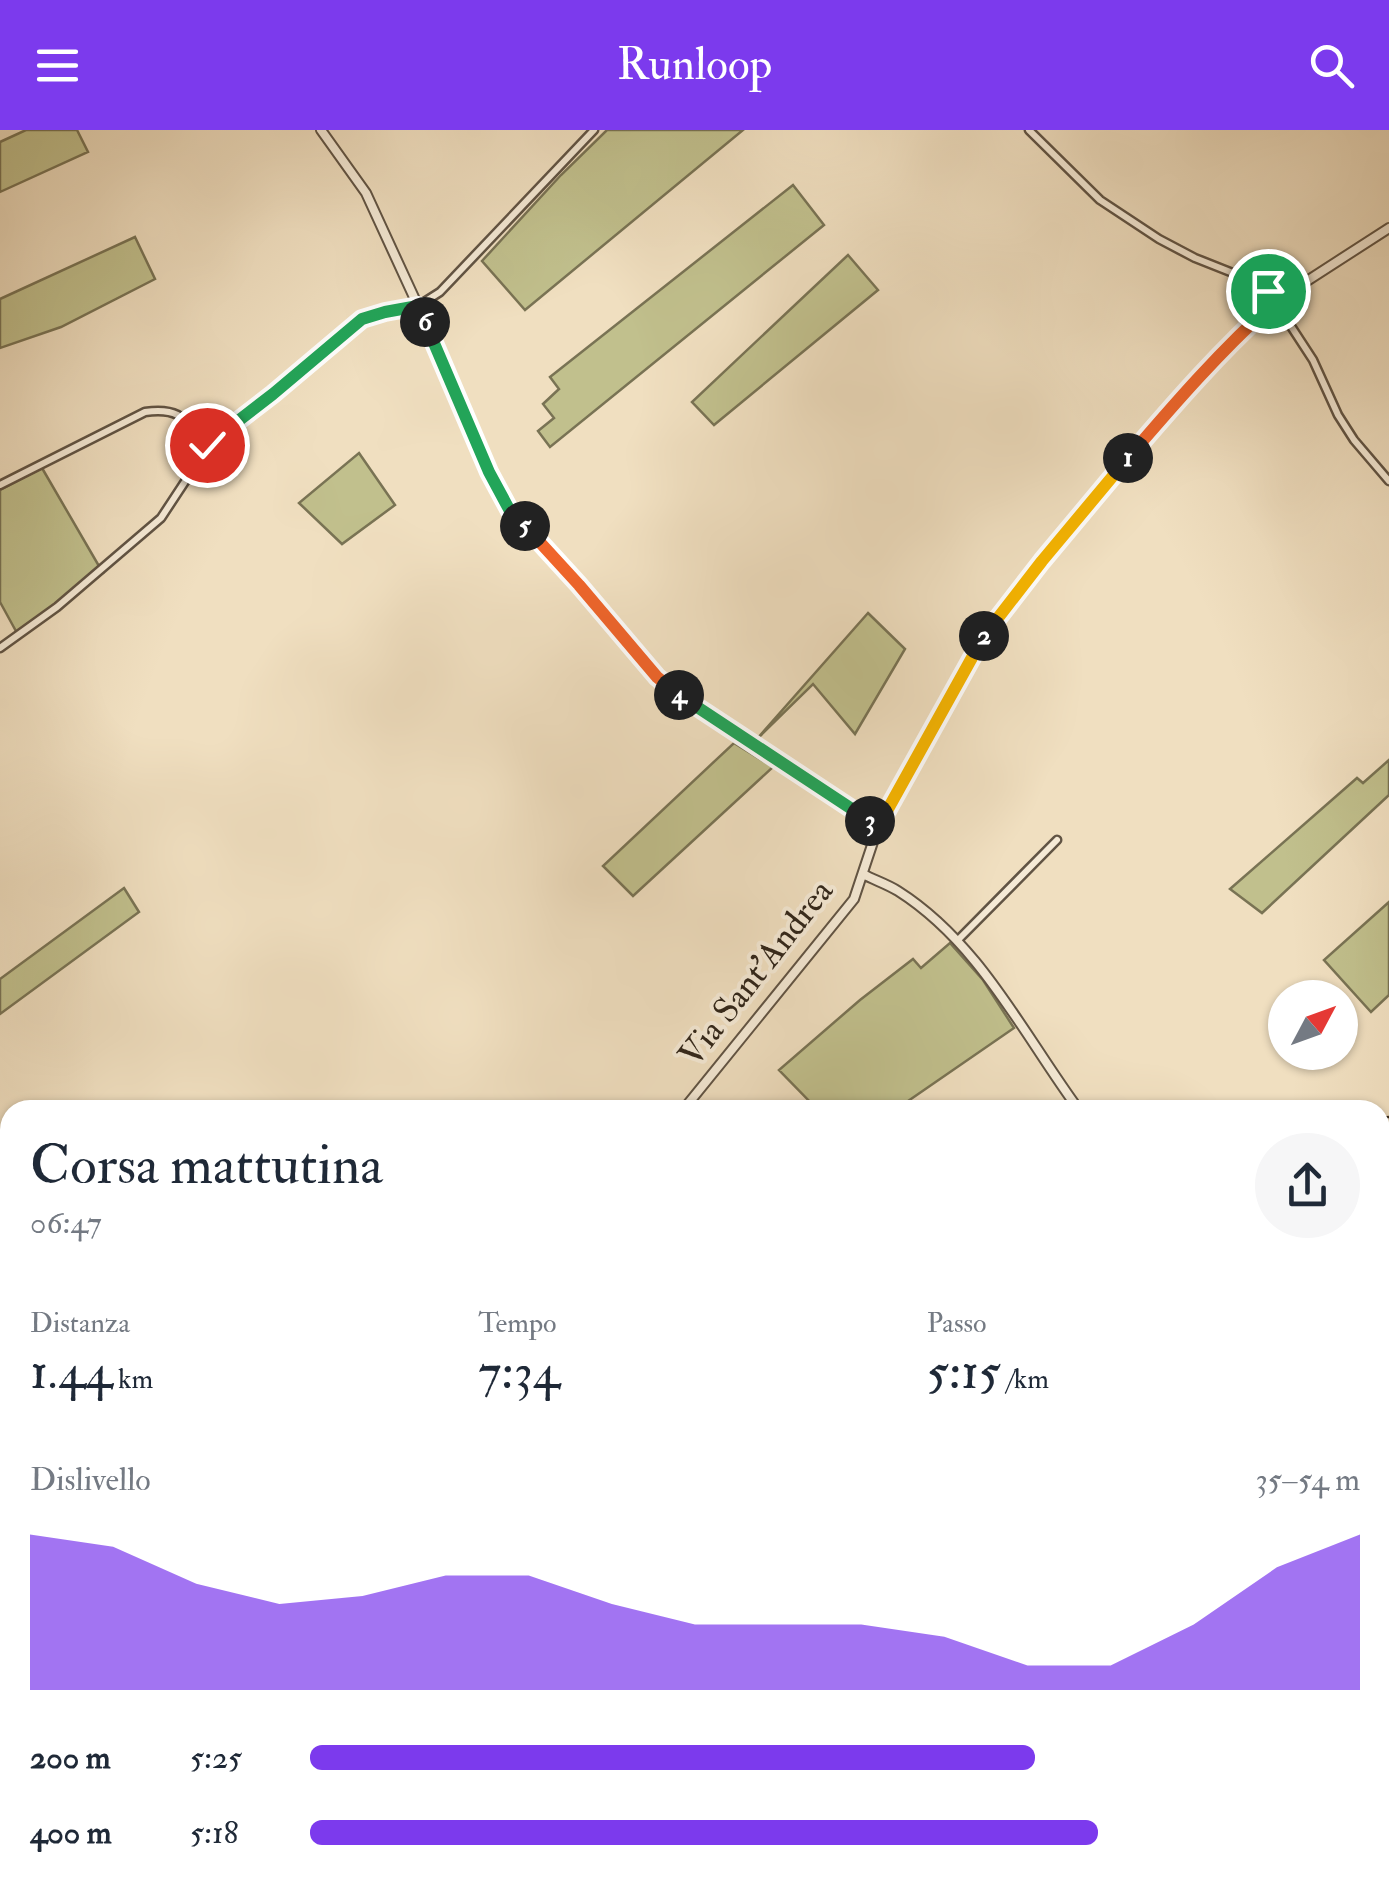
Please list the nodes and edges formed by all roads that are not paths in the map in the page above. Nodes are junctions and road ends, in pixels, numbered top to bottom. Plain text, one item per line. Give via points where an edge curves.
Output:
1 (321, 130) edge
2 (594, 130) edge
3 (1029, 130) edge
4 (1389, 228) edge
5 (1276, 301) junction
6 (418, 306) junction
7 (207, 445) junction
8 (1389, 482) edge
9 (0, 485) edge
10 (0, 648) edge
11 (878, 827) junction
12 (1057, 840) dead end
13 (863, 874) junction
14 (957, 941) junction
15 (691, 1100) edge
16 (1071, 1100) edge

1 - 6 street via 366,193
2 - 6 street via 440,292
3 - 5 street via 1100,200 1194,258 1253,281
4 - 5 street, Via Sant'Andrea
5 - 8 street via 1338,415
5 - 11 street, Via Sant'Andrea via 1174,404 990,626
6 - 7 street via 362,319
6 - 11 street via 510,511 675,693
7 - 9 street via 167,409 145,412
7 - 10 street via 161,518
11 - 13 street, Via Sant'Andrea
12 - 14 street
13 - 14 street via 898,891
13 - 15 street, Via Sant'Andrea via 854,898
14 - 16 street

